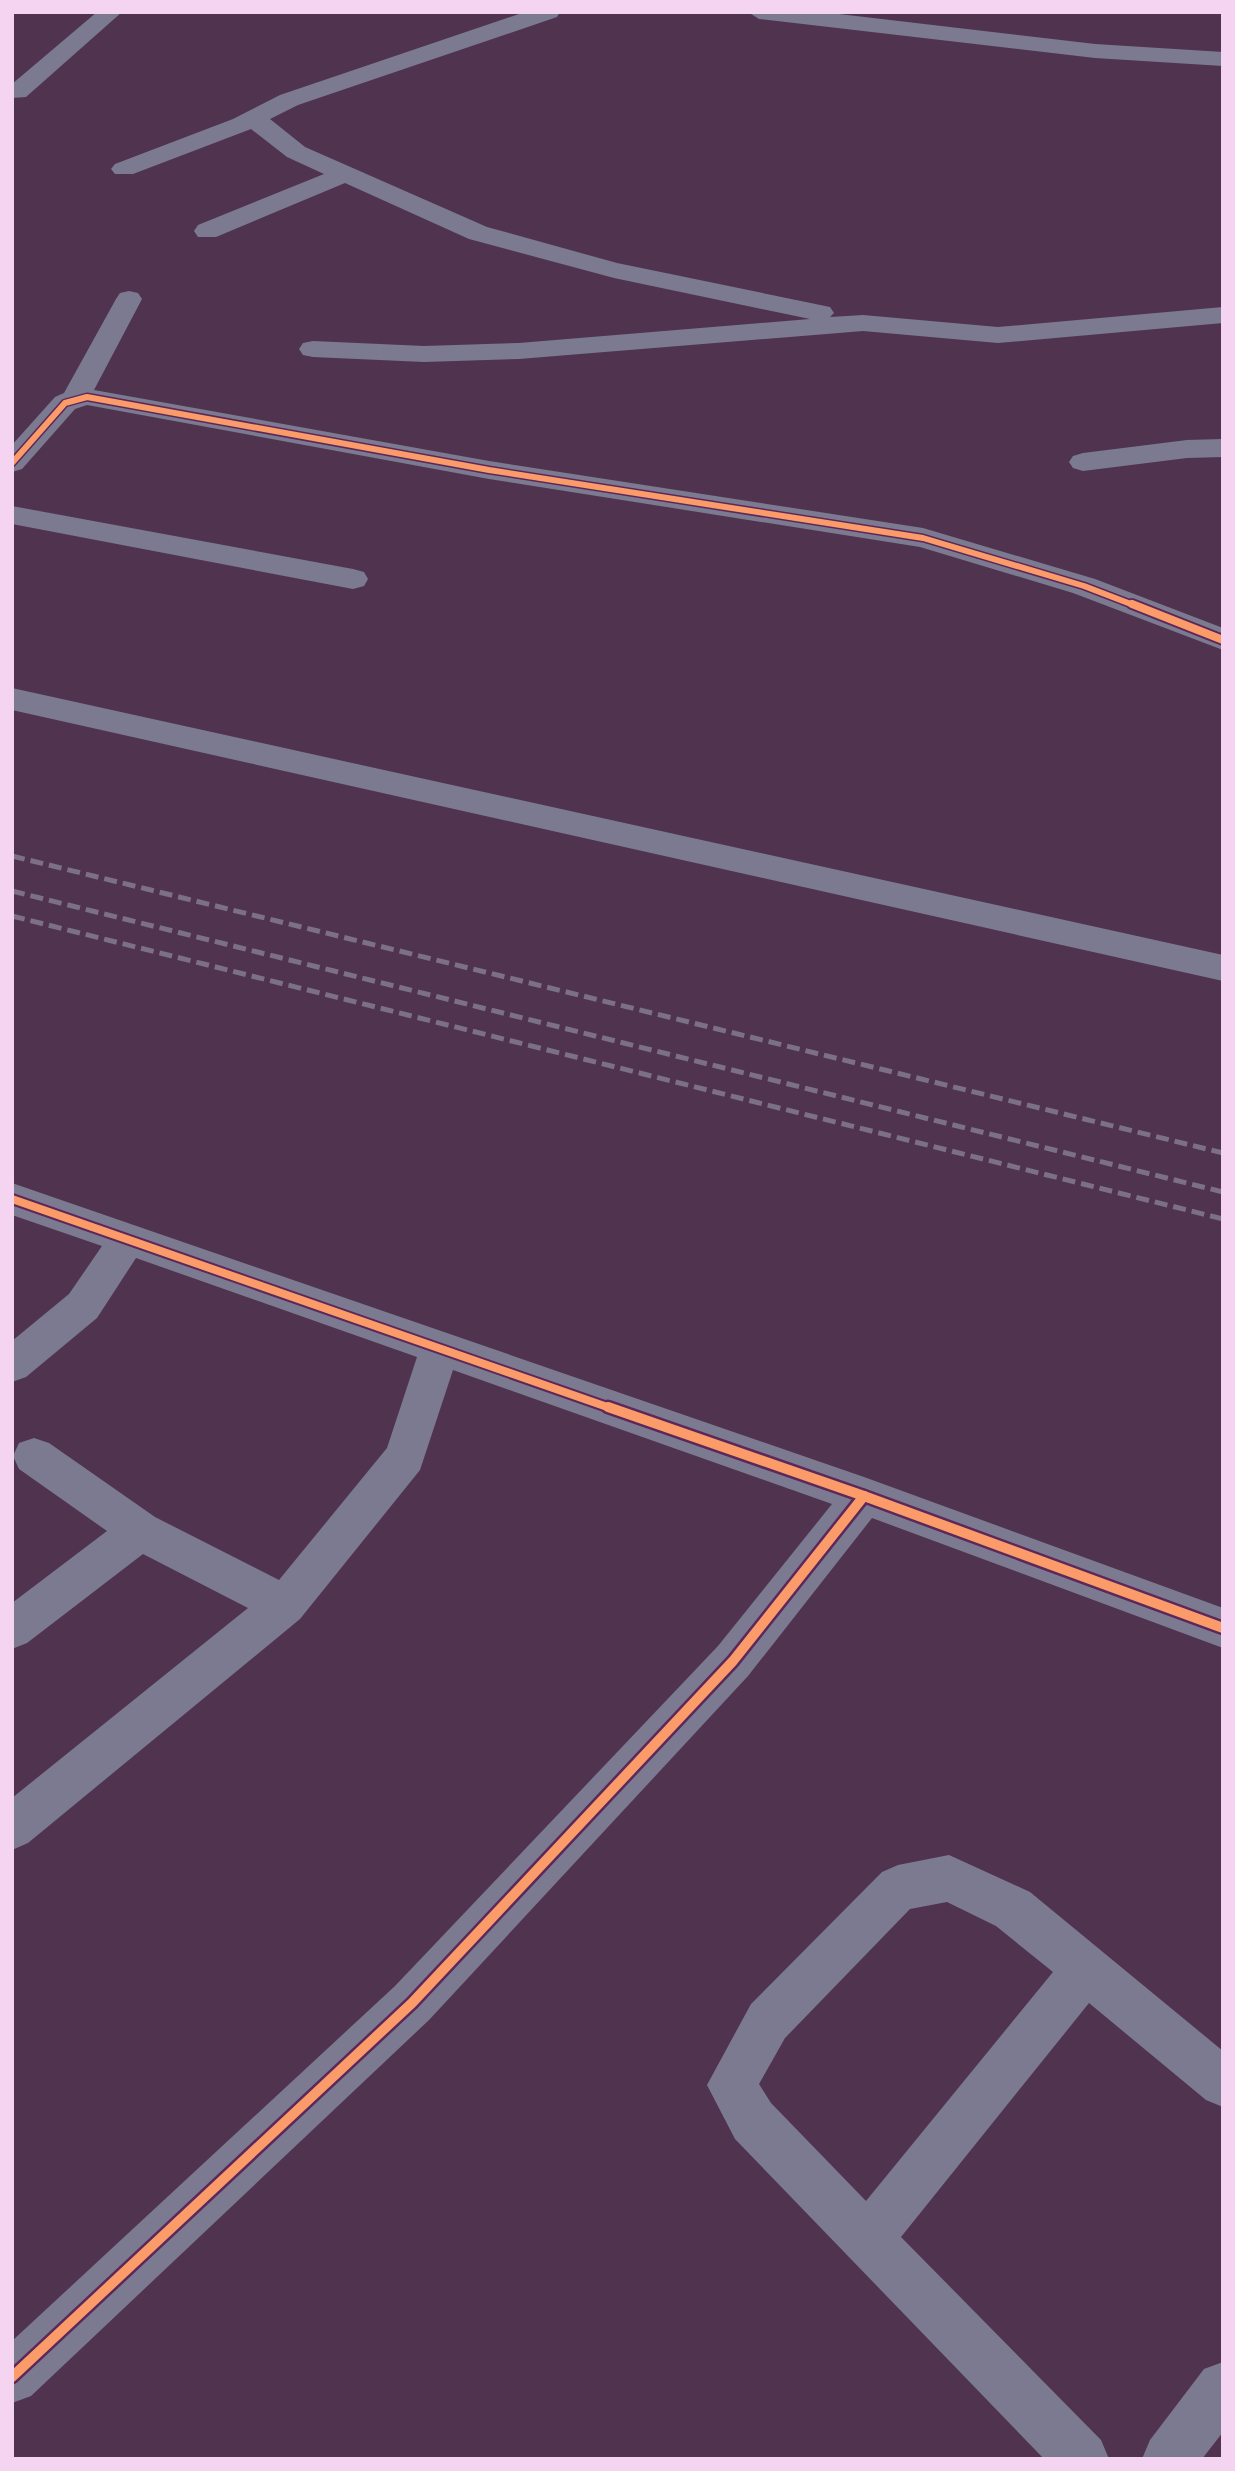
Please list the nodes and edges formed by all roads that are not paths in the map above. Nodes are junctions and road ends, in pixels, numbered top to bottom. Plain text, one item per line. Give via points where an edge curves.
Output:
1 (111, 12) edge
2 (549, 12) edge
3 (759, 12) edge
4 (1223, 59) edge
5 (17, 92) dead end
6 (253, 118) junction
7 (124, 169) dead end
8 (346, 174) junction
9 (207, 231) dead end
10 (129, 299) dead end
11 (1223, 315) edge
12 (877, 324) junction
13 (313, 349) dead end
14 (75, 398) junction
15 (26, 430) edge
16 (1223, 448) edge
17 (1083, 462) dead end
18 (12, 463) edge
19 (12, 515) edge
20 (353, 579) dead end
21 (1223, 640) edge
22 (12, 699) edge
23 (1223, 968) edge
24 (12, 1199) edge
25 (128, 1239) junction
26 (440, 1348) junction
27 (12, 1365) edge
28 (34, 1456) dead end
29 (864, 1496) junction
30 (140, 1531) junction
31 (285, 1605) junction
32 (1223, 1628) edge
33 (12, 1629) edge
34 (12, 1827) edge
35 (1086, 1969) junction
36 (1223, 2083) edge
37 (867, 2238) junction
38 (12, 2377) edge
39 (1223, 2388) edge
40 (1082, 2459) edge
41 (1169, 2459) edge

1 - 5 street
2 - 6 street via 358,75
3 - 4 street via 1095,51
6 - 7 street
6 - 8 street via 296,152
8 - 9 street
8 - 12 street via 478,233 614,270
10 - 14 street
11 - 12 street via 998,335
12 - 13 street via 519,351 424,354
14 - 15 street
14 - 21 street via 489,470 923,538 1084,586
15 - 18 street
16 - 17 street
19 - 20 street
22 - 23 street
24 - 25 street
25 - 26 street
25 - 27 street via 83,1306
26 - 29 street
26 - 31 street via 405,1457
28 - 30 street
29 - 32 street
29 - 38 street via 733,1661 412,2003
30 - 31 street
30 - 33 street
31 - 34 street
35 - 36 street
35 - 37 street
35 - 37 street via 1013,1909 949,1878 898,1888 768,2021 732,2085 753,2121
37 - 40 street
39 - 41 street

